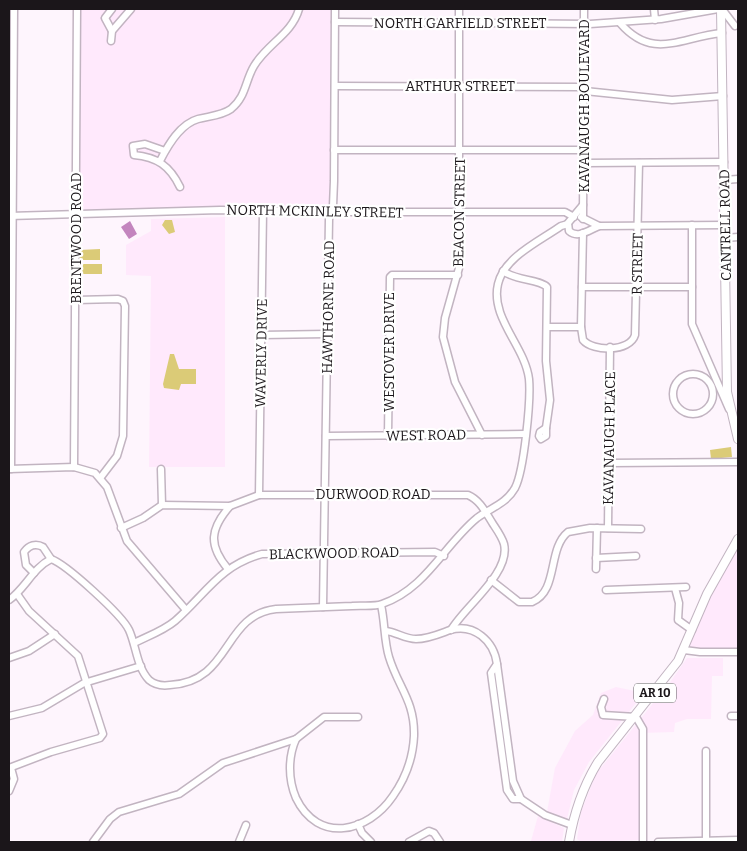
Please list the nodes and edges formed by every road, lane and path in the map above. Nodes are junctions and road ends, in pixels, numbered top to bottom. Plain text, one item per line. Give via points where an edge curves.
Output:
1 (14, 9) edge
2 (77, 9) edge
3 (112, 9) edge
4 (119, 9) edge
5 (299, 9) edge
6 (334, 9) edge
7 (460, 9) edge
8 (584, 9) edge
9 (654, 9) edge
10 (721, 9) edge
11 (129, 11) edge
12 (654, 20) junction
13 (334, 22) junction
14 (722, 22) junction
15 (460, 23) junction
16 (620, 23) junction
17 (584, 24) junction
18 (737, 27) edge
19 (112, 31) junction
20 (722, 33) junction
21 (111, 41) dead end
22 (335, 86) junction
23 (459, 86) junction
24 (584, 89) junction
25 (723, 96) junction
26 (334, 150) junction
27 (459, 150) junction
28 (584, 150) junction
29 (165, 151) junction
30 (160, 161) junction
31 (584, 162) junction
32 (639, 162) junction
33 (724, 162) junction
34 (738, 179) edge
35 (724, 180) junction
36 (180, 187) dead end
37 (583, 204) junction
38 (263, 211) junction
39 (330, 212) junction
40 (459, 212) junction
41 (555, 212) junction
42 (76, 215) junction
43 (11, 216) edge
44 (574, 217) junction
45 (584, 220) junction
46 (568, 224) junction
47 (638, 225) junction
48 (692, 225) junction
49 (725, 225) junction
50 (599, 226) junction
51 (554, 232) junction
52 (584, 232) junction
53 (572, 233) junction
54 (738, 237) edge
55 (725, 238) junction
56 (582, 254) junction
57 (503, 271) junction
58 (458, 275) junction
59 (582, 287) junction
60 (692, 287) junction
61 (638, 288) junction
62 (76, 300) junction
63 (581, 327) junction
64 (547, 328) junction
65 (327, 334) junction
66 (262, 335) junction
67 (610, 347) junction
68 (721, 391) junction
69 (713, 394) junction
70 (730, 413) junction
71 (546, 428) dead end
72 (525, 434) junction
73 (738, 434) edge
74 (482, 435) junction
75 (326, 436) junction
76 (388, 436) junction
77 (738, 462) edge
78 (609, 463) junction
79 (74, 468) junction
80 (10, 469) edge
81 (161, 469) dead end
82 (101, 477) junction
83 (260, 495) junction
84 (325, 495) junction
85 (162, 505) junction
86 (230, 506) junction
87 (486, 513) junction
88 (121, 528) junction
89 (597, 528) junction
90 (608, 528) junction
91 (641, 529) dead end
92 (738, 539) edge
93 (324, 552) junction
94 (444, 556) junction
95 (636, 556) dead end
96 (596, 558) junction
97 (51, 559) junction
98 (228, 569) junction
99 (596, 569) dead end
100 (34, 573) junction
101 (491, 580) junction
102 (686, 587) dead end
103 (675, 588) junction
104 (606, 590) dead end
105 (17, 594) junction
106 (9, 600) edge
107 (381, 605) junction
108 (323, 607) junction
109 (186, 610) junction
110 (450, 630) junction
111 (692, 630) junction
112 (386, 631) junction
113 (55, 634) junction
114 (134, 643) junction
115 (684, 650) junction
116 (738, 652) edge
117 (9, 658) edge
118 (141, 666) junction
119 (88, 682) junction
120 (604, 699) dead end
121 (9, 716) edge
122 (636, 716) junction
123 (358, 717) dead end
124 (296, 739) junction
125 (706, 751) dead end
126 (10, 768) edge
127 (9, 791) edge
128 (358, 824) junction
129 (246, 825) dead end
130 (572, 825) junction
131 (738, 840) edge
132 (93, 842) edge
133 (239, 842) edge
134 (370, 842) edge
135 (409, 842) edge
136 (440, 842) edge
137 (569, 842) edge
138 (643, 842) edge
139 (658, 842) edge
140 (706, 842) edge

1 - 43 street
2 - 42 street, BRENTWOOD ROAD
3 - 19 street via 105,18
4 - 11 street
5 - 29 street via 289,29 254,67 237,103 225,112 188,123
6 - 13 street, HAWTHORNE ROAD
7 - 15 street, BEACON STREET
8 - 17 street, KAVANAUGH BOULEVARD
9 - 12 street
10 - 12 street, NORTH GARFIELD STREET
10 - 14 main road, CANTRELL ROAD
10 - 18 street
11 - 19 street
12 - 16 street, NORTH GARFIELD STREET
13 - 15 street, NORTH GARFIELD STREET
13 - 22 street, HAWTHORNE ROAD
14 - 18 street
14 - 20 main road, CANTRELL ROAD
15 - 17 street, NORTH GARFIELD STREET
15 - 23 street, BEACON STREET
16 - 17 street, NORTH GARFIELD STREET
16 - 20 street via 635,38 652,44 675,44 699,35
17 - 24 street, KAVANAUGH BOULEVARD
19 - 21 street
20 - 25 main road, CANTRELL ROAD
22 - 23 street, ARTHUR STREET
22 - 26 street, HAWTHORNE ROAD
23 - 24 street, ARTHUR STREET
23 - 27 street, BEACON STREET
24 - 25 street, ARTHUR STREET via 672,100
24 - 28 street, KAVANAUGH BOULEVARD
25 - 33 main road, CANTRELL ROAD
26 - 27 street
26 - 39 street, HAWTHORNE ROAD via 333,206
27 - 28 street
27 - 40 street, BEACON STREET
28 - 31 street, KAVANAUGH BOULEVARD
29 - 30 street
29 - 30 street via 145,144 133,146 134,155 150,156
30 - 36 street via 174,175
31 - 32 street
31 - 37 street, KAVANAUGH BOULEVARD
32 - 33 street
32 - 47 street, R STREET
33 - 35 main road, CANTRELL ROAD
34 - 35 street
35 - 49 main road, CANTRELL ROAD
37 - 44 street
37 - 45 street, KAVANAUGH BOULEVARD
38 - 39 street, NORTH MCKINLEY STREET
38 - 42 street, NORTH MCKINLEY STREET
38 - 66 street, WAVERLY DRIVE
39 - 40 street, NORTH MCKINLEY STREET
39 - 65 street, HAWTHORNE ROAD
40 - 41 street, NORTH MCKINLEY STREET
40 - 58 street, BEACON STREET
41 - 44 street, NORTH MCKINLEY STREET via 565,212
41 - 46 street
42 - 43 street, NORTH MCKINLEY STREET
42 - 62 street, BRENTWOOD ROAD
43 - 80 street
44 - 45 street, NORTH MCKINLEY STREET
44 - 46 street
45 - 50 street, NORTH MCKINLEY STREET
45 - 52 street, KAVANAUGH BOULEVARD
46 - 51 street
46 - 53 street
47 - 48 street
47 - 50 street
47 - 61 street, R STREET
48 - 49 street
48 - 60 street
49 - 55 main road, CANTRELL ROAD
50 - 52 street
51 - 53 street
51 - 57 street via 515,258
52 - 53 street
52 - 56 street, KAVANAUGH BOULEVARD
53 - 56 street
54 - 55 street
55 - 70 main road, CANTRELL ROAD
56 - 59 street
57 - 64 street via 519,280 545,285 548,295
57 - 72 street via 497,289 498,307 520,348 529,378
58 - 74 street, BEACON STREET via 445,318 443,337 455,382
58 - 76 street, WESTOVER DRIVE via 390,277
59 - 61 street
59 - 63 street
60 - 61 street
60 - 68 street via 691,316 695,332
61 - 67 street, R STREET via 634,338 627,346
62 - 79 street, BRENTWOOD ROAD
62 - 82 street via 118,300 125,306 123,436 117,456
63 - 64 street
63 - 67 street via 587,345
64 - 71 street via 550,400
65 - 66 street
65 - 75 street, HAWTHORNE ROAD
66 - 83 street, WAVERLY DRIVE
67 - 78 street, KAVANAUGH PLACE
68 - 69 street
68 - 70 street
69 - 69 street via 705,410 694,414 682,411 673,395 678,381 691,374 704,378 711,385
70 - 73 main road, CANTRELL ROAD
72 - 74 street, WEST ROAD
72 - 87 street via 516,486 504,501
74 - 76 street, WEST ROAD
75 - 76 street, WEST ROAD
75 - 84 street, HAWTHORNE ROAD
77 - 78 street
78 - 90 street, KAVANAUGH PLACE
79 - 80 street
79 - 82 street via 88,469
81 - 85 street
82 - 88 street
83 - 84 street, DURWOOD ROAD
83 - 86 street, DURWOOD ROAD
84 - 87 street, DURWOOD ROAD via 463,494 476,500
84 - 93 street, HAWTHORNE ROAD
85 - 86 street, DURWOOD ROAD
85 - 88 street
86 - 98 street via 218,521 214,539 217,555
87 - 94 street via 472,523
87 - 101 street, DURWOOD ROAD via 504,548 502,563
88 - 109 street via 130,545
89 - 90 street
89 - 96 street
89 - 101 street via 577,529 565,534 546,590 537,600 520,602
90 - 91 street
92 - 111 main road, AR 10 via 707,594
93 - 94 street, BLACKWOOD ROAD via 435,552
93 - 98 street, BLACKWOOD ROAD via 267,554 244,560
93 - 108 street, HAWTHORNE ROAD
94 - 107 street via 423,578
95 - 96 street
96 - 99 street
97 - 100 street
97 - 100 street via 43,547 28,548 24,552 24,562
97 - 114 street via 115,612 130,631
98 - 109 street, BLACKWOOD ROAD
100 - 105 street
101 - 110 street, DURWOOD ROAD
102 - 103 street
103 - 104 street
103 - 111 street via 679,603 678,620
105 - 106 street
105 - 113 street via 29,611
107 - 108 street
107 - 112 street
108 - 118 street via 271,610 251,617 213,667 192,682 158,685 146,678
109 - 114 street, BLACKWOOD ROAD via 162,630
110 - 112 street via 418,639
110 - 130 street via 468,630 484,637 492,649 497,664 513,782 521,799 545,815
111 - 115 main road, AR 10
112 - 128 street via 389,658 411,708 412,747 404,778 393,796 379,812
113 - 117 street via 29,651
113 - 119 street via 78,656
114 - 118 street
115 - 116 street
115 - 122 main road, AR 10
118 - 119 street
119 - 121 street via 42,708
119 - 126 street via 103,735
120 - 122 street via 601,708 605,716
122 - 130 main road, AR 10 via 591,773
122 - 138 street via 644,731
123 - 124 street via 324,717
124 - 128 street via 290,760 291,777 303,810 326,827
124 - 132 street via 223,764 179,794 119,812
125 - 140 street
126 - 127 street via 14,779
128 - 134 street
129 - 133 street
130 - 137 main road, AR 10
131 - 140 street
135 - 136 street via 429,831
139 - 140 street

